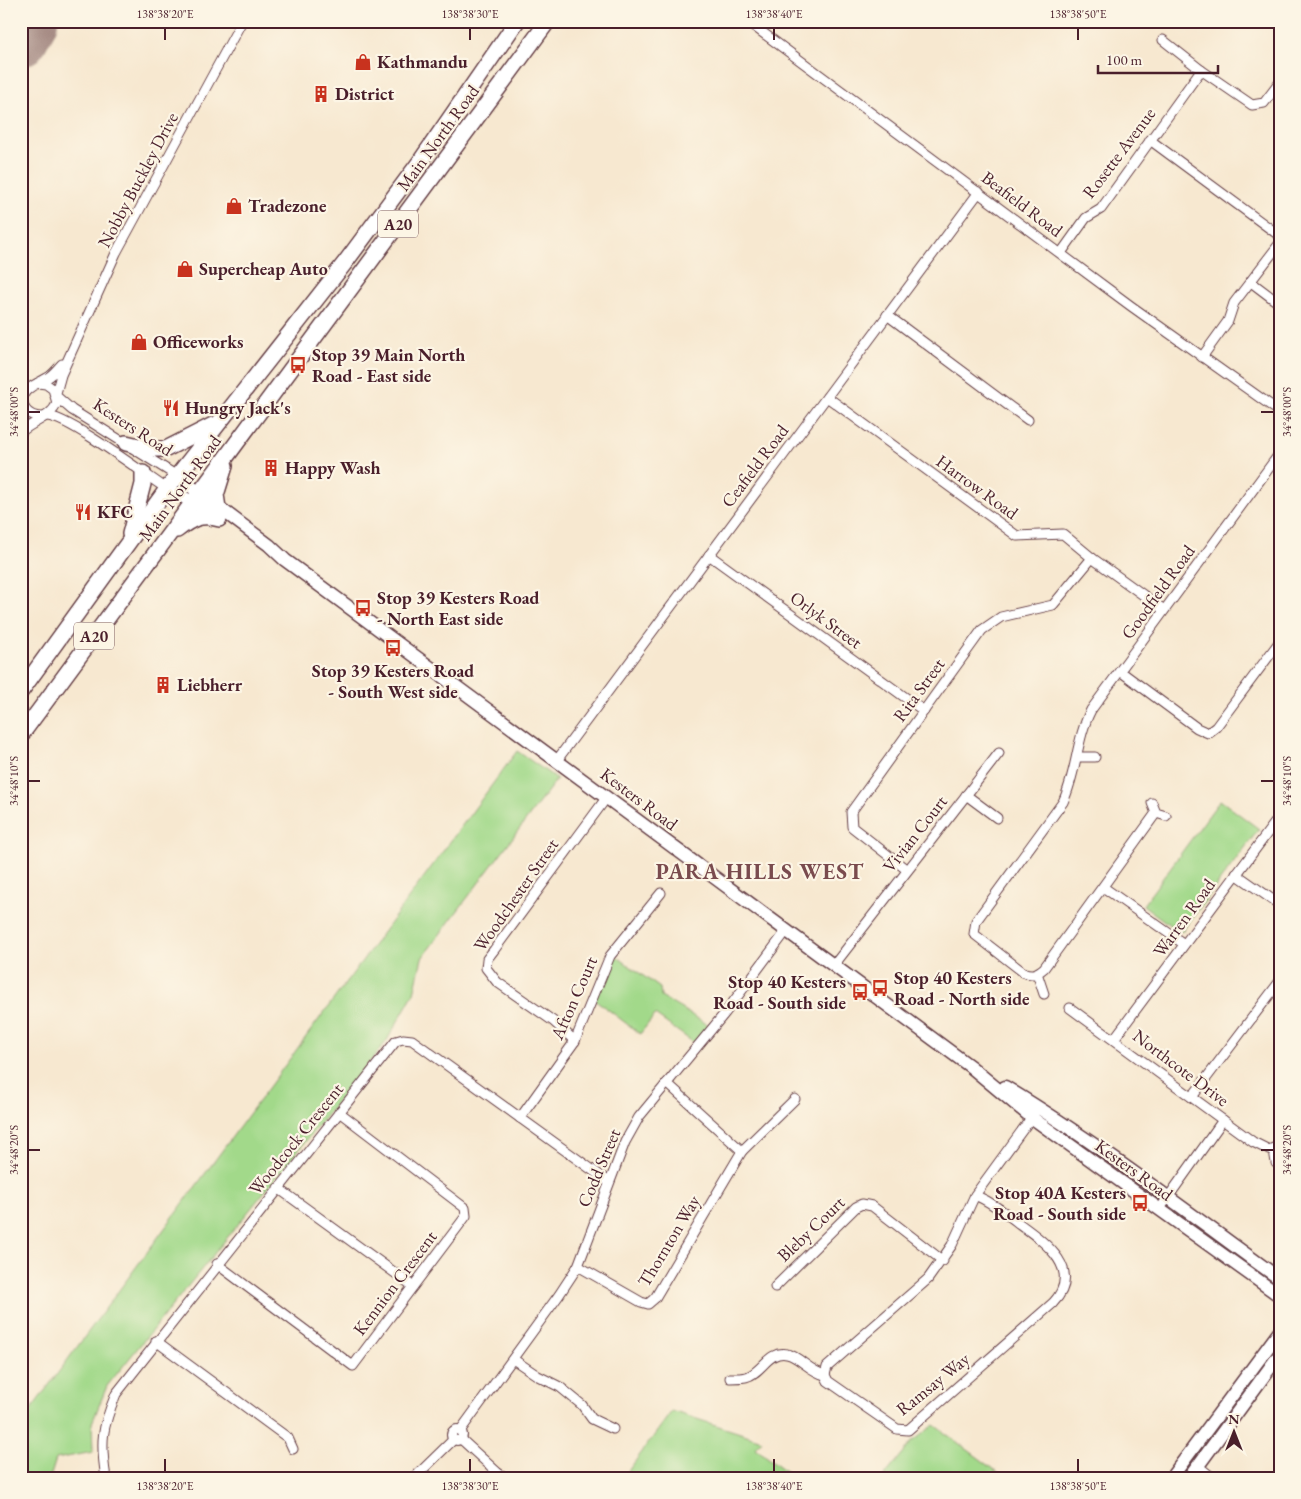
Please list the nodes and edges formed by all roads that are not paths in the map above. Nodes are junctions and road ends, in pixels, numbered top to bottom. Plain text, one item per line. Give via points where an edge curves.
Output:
1 (242, 21) edge
2 (517, 21) edge
3 (548, 21) edge
4 (747, 21) edge
5 (1163, 40) dead end
6 (1201, 70) junction
7 (1280, 82) edge
8 (1150, 140) junction
9 (979, 192) junction
10 (1280, 236) edge
11 (1280, 243) edge
12 (1062, 253) junction
13 (1251, 282) junction
14 (1280, 304) edge
15 (887, 315) junction
16 (68, 357) junction
17 (1202, 357) junction
18 (37, 383) junction
19 (56, 395) junction
20 (826, 397) junction
21 (25, 408) junction
22 (1280, 412) edge
23 (45, 416) junction
24 (21, 419) edge
25 (1028, 420) dead end
26 (218, 422) junction
27 (21, 432) edge
28 (126, 443) junction
29 (229, 453) junction
30 (1280, 453) edge
31 (143, 473) junction
32 (177, 476) junction
33 (167, 489) junction
34 (196, 497) junction
35 (219, 513) junction
36 (167, 538) junction
37 (126, 545) junction
38 (709, 555) junction
39 (1092, 558) junction
40 (1164, 610) junction
41 (1280, 641) edge
42 (1120, 671) junction
43 (21, 691) edge
44 (924, 711) junction
45 (21, 735) edge
46 (998, 752) dead end
47 (1077, 757) junction
48 (1095, 758) dead end
49 (558, 760) junction
50 (966, 794) junction
51 (607, 797) junction
52 (1152, 803) dead end
53 (1156, 814) junction
54 (1166, 816) dead end
55 (1280, 816) edge
56 (997, 818) dead end
57 (907, 870) junction
58 (1236, 874) junction
59 (1103, 887) junction
60 (661, 892) dead end
61 (1280, 905) edge
62 (787, 930) junction
63 (1184, 944) junction
64 (834, 965) junction
65 (1037, 973) junction
66 (1280, 981) edge
67 (1044, 994) dead end
68 (1070, 1008) dead end
69 (1114, 1039) junction
70 (575, 1041) junction
71 (667, 1083) junction
72 (1192, 1097) junction
73 (795, 1100) dead end
74 (339, 1112) junction
75 (1034, 1112) junction
76 (520, 1118) junction
77 (1223, 1120) junction
78 (1277, 1147) edge
79 (742, 1151) junction
80 (1276, 1162) dead end
81 (609, 1182) junction
82 (278, 1188) junction
83 (975, 1195) junction
84 (1167, 1197) junction
85 (1159, 1210) junction
86 (943, 1262) junction
87 (217, 1264) junction
88 (578, 1266) junction
89 (1280, 1280) edge
90 (413, 1286) junction
91 (775, 1287) dead end
92 (1280, 1296) edge
93 (1280, 1331) edge
94 (156, 1342) junction
95 (1280, 1354) edge
96 (514, 1359) junction
97 (825, 1375) junction
98 (730, 1378) dead end
99 (613, 1429) dead end
100 (458, 1437) junction
101 (293, 1449) dead end
102 (1186, 1457) junction
103 (1198, 1466) junction
104 (106, 1478) edge
105 (143, 1478) edge
106 (172, 1478) edge
107 (414, 1478) edge
108 (506, 1478) edge
109 (1171, 1478) edge
110 (1189, 1478) edge
111 (1213, 1478) edge

1 - 16 street, Nobby Buckley Drive via 116,253
2 - 26 highway, Main North Road / A20 via 419,163 344,264
3 - 29 highway, Main North Road / A20
4 - 9 street, Beafield Road
5 - 6 street
6 - 7 street via 1258,106 1264,104
6 - 8 street, Rosette Avenue
8 - 10 street
8 - 12 street, Rosette Avenue via 1101,209 1086,218
9 - 12 street, Beafield Road
9 - 15 street, Ceafield Road
11 - 13 street
12 - 17 street, Beafield Road
13 - 14 street
13 - 17 street via 1234,303 1228,321
15 - 20 street, Ceafield Road
15 - 25 street
16 - 18 street, Nobby Buckley Drive via 55,372
16 - 19 street, Nobby Buckley Drive
17 - 22 street, Beafield Road
18 - 19 street via 50,386
18 - 21 street via 25,393
19 - 23 street via 55,408
19 - 28 street, Kesters Road via 72,410
20 - 38 street, Ceafield Road
20 - 39 street, Harrow Road via 1017,536 1063,534
21 - 23 street via 35,416
21 - 24 street
23 - 27 street
23 - 31 street, Kesters Road via 54,416 83,432
26 - 28 highway via 166,449
26 - 32 highway, Main North Road / A20
28 - 32 street, Kesters Road
29 - 34 highway, Main North Road / A20
29 - 35 highway via 217,494
30 - 40 street, Goodfield Road
31 - 33 street, Kesters Road
31 - 37 highway via 136,514
32 - 33 highway, Main North Road / A20
32 - 34 main road, Kesters Road
33 - 34 main road, Kesters Road
33 - 37 highway, Main North Road / A20
34 - 35 main road, Kesters Road
34 - 36 highway, Main North Road / A20
35 - 36 highway via 197,517
35 - 49 main road, Kesters Road via 269,545
36 - 45 highway, Main North Road / A20
37 - 43 highway, Main North Road / A20
38 - 44 street, Orlyk Street
38 - 49 street, Ceafield Road
39 - 40 street, Harrow Road
39 - 44 street, Rita Street via 1053,605 1001,616 982,630
40 - 42 street, Goodfield Road
41 - 42 street via 1216,727 1208,733
42 - 47 street, Goodfield Road via 1083,726
44 - 57 street, Rita Street via 851,812 852,827
46 - 50 street, Vivian Court
47 - 48 street
47 - 65 street, Goodfield Road via 1063,802 976,921 974,929 978,940 1023,972 1029,975
49 - 51 main road, Kesters Road
50 - 56 street, Vivian Court
50 - 57 street, Vivian Court
51 - 62 main road, Kesters Road
51 - 70 street, Woodchester Street via 494,950 486,968 497,982
52 - 53 street
53 - 54 street
53 - 59 street
55 - 58 street, Warren Road
57 - 64 street, Vivian Court
58 - 61 street
58 - 63 street, Warren Road
59 - 63 street
59 - 65 street via 1044,968
60 - 70 street, Afton Court via 610,956
62 - 64 main road, Kesters Road
62 - 71 street, Codd Street
63 - 69 street, Warren Road
64 - 75 main road, Kesters Road
65 - 67 street
66 - 72 street
68 - 69 street, Northcote Drive
69 - 72 street, Northcote Drive
70 - 76 street, Afton Court
71 - 79 street
71 - 81 street, Codd Street via 639,1117
72 - 77 street, Northcote Drive
73 - 79 street, Thornton Way
74 - 76 street, Woodcock Crescent via 396,1041 404,1039 412,1040
74 - 82 street, Woodcock Crescent
74 - 90 street, Kennion Crescent via 465,1208 466,1216
75 - 83 street
75 - 84 main road, Kesters Road
75 - 85 main road, Kesters Road
76 - 81 street, Woodcock Crescent
77 - 78 street, Northcote Drive via 1261,1148
77 - 84 street
78 - 80 street, Northcote Drive
79 - 88 street, Thornton Way via 655,1298 648,1304
81 - 88 street, Codd Street
82 - 87 street, Woodcock Crescent
82 - 90 street
83 - 86 street
83 - 97 street, Ramsay Way via 1004,1212 1054,1252 1064,1272 1065,1282 1059,1297 908,1430 897,1429 834,1386
84 - 85 street
84 - 89 main road, Kesters Road
85 - 92 main road, Kesters Road
86 - 91 street, Bleby Court via 872,1206 862,1204 856,1206
86 - 97 street via 928,1279 834,1359
87 - 90 street, Kennion Crescent via 354,1366
87 - 94 street, Woodcock Crescent
88 - 96 street, Codd Street
93 - 102 main road
94 - 101 street via 288,1438
94 - 104 street, Woodcock Crescent via 116,1394 104,1422 101,1449
95 - 103 main road
96 - 99 street via 560,1387 582,1405 592,1419
96 - 100 street, Codd Street
97 - 98 street, Ramsay Way via 813,1372 788,1354 781,1354 768,1359 747,1377
100 - 107 street, Codd Street
100 - 108 street
102 - 103 main road
102 - 109 main road
103 - 110 main road
103 - 111 street
105 - 106 street

